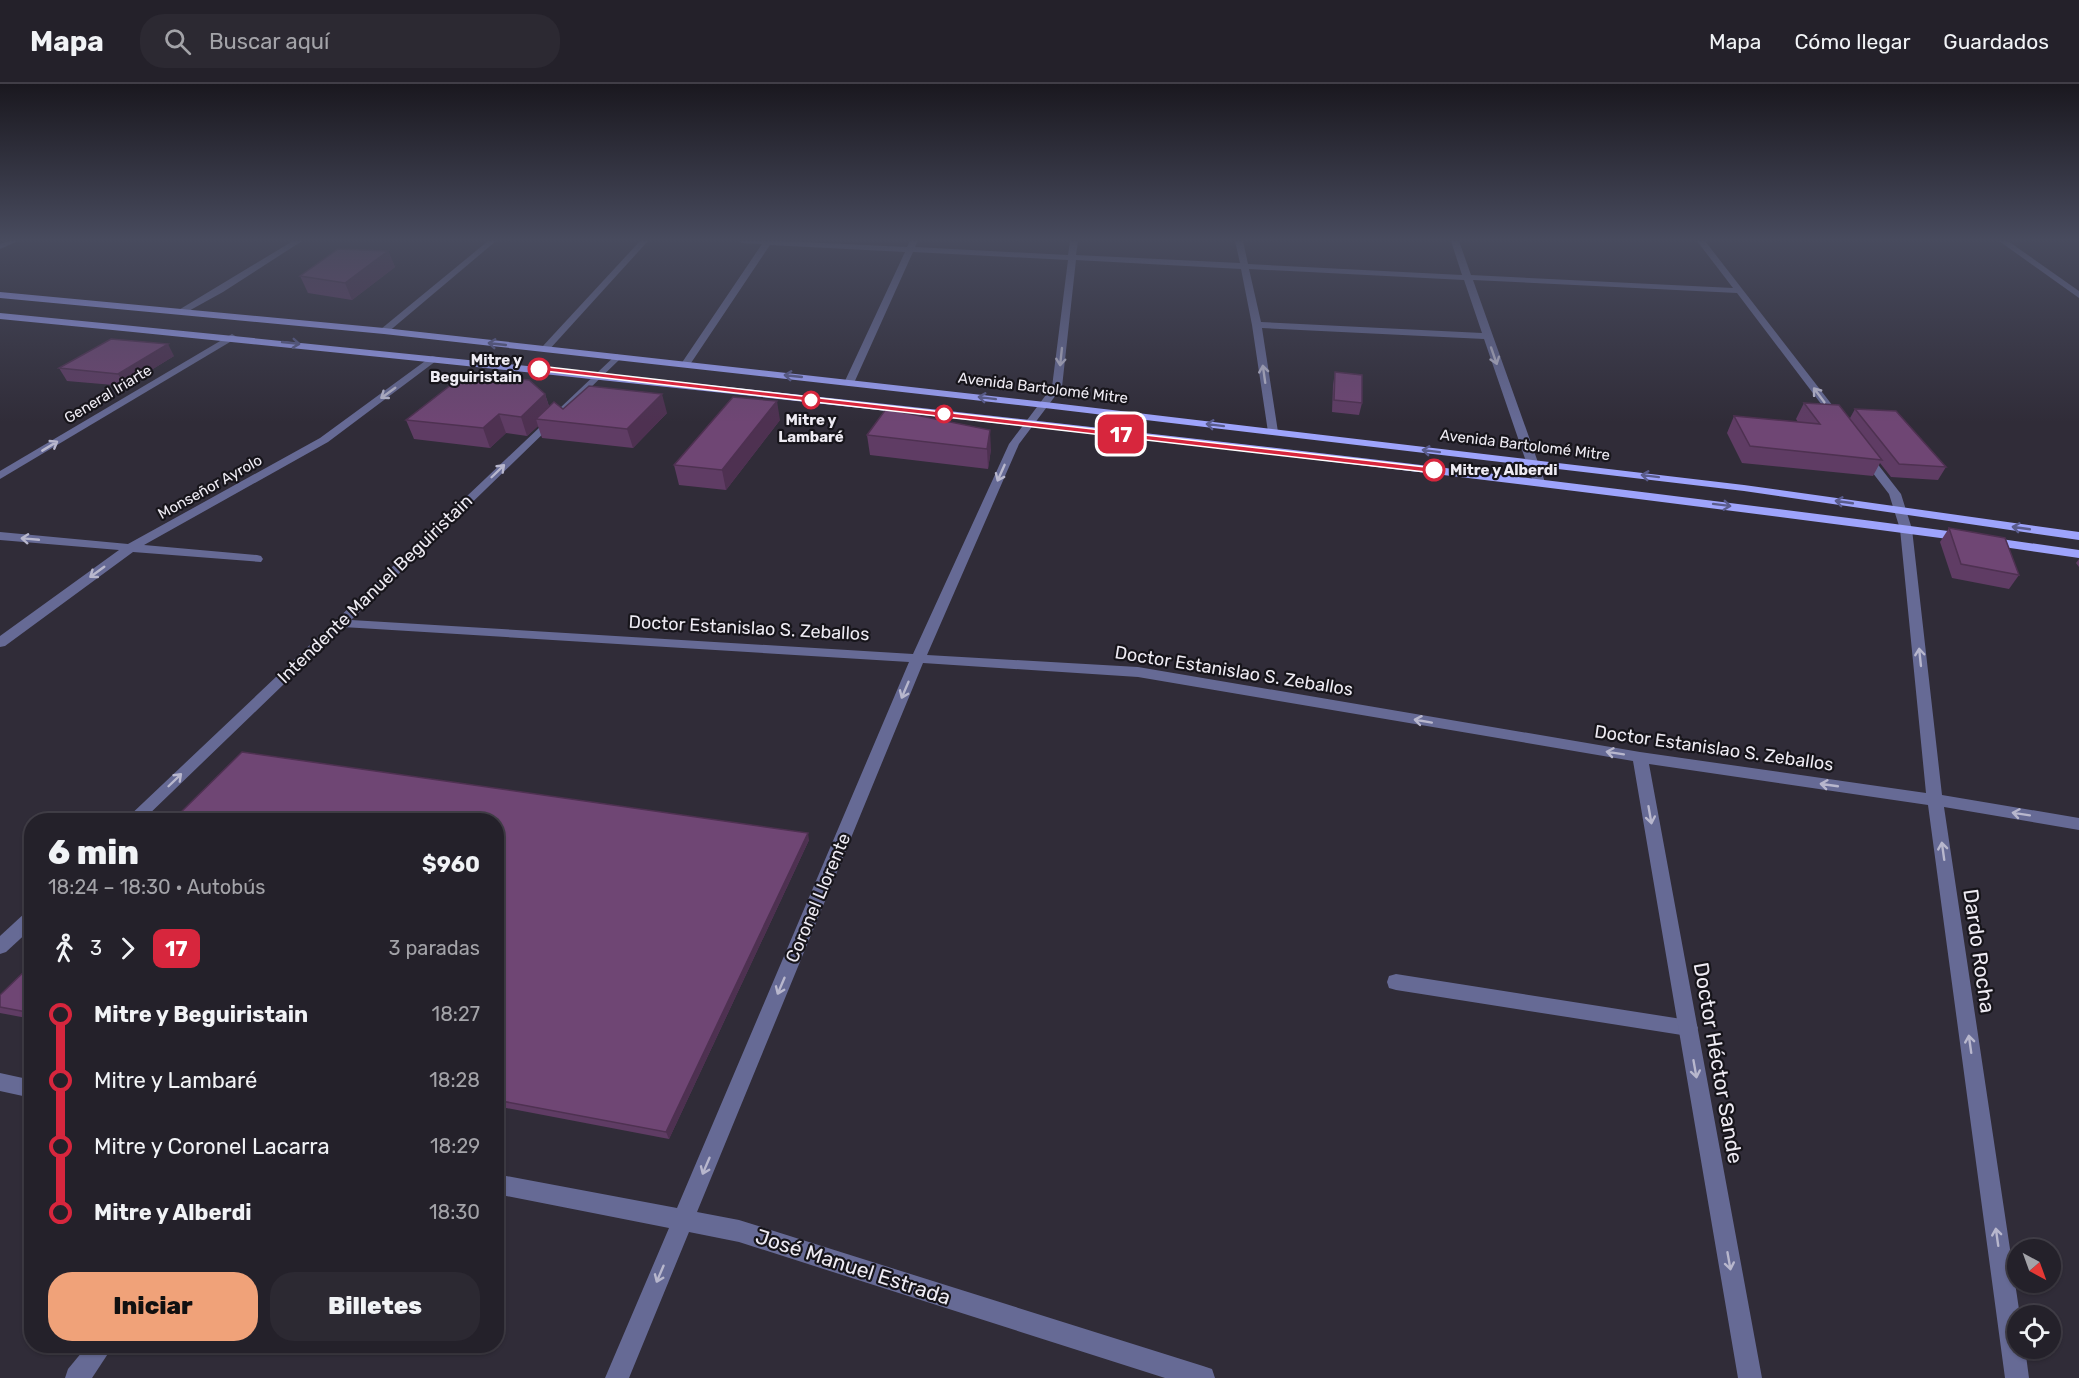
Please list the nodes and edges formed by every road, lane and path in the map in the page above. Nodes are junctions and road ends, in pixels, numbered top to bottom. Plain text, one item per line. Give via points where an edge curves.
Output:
1 (73, 301) edge
2 (199, 301) edge
3 (420, 301) edge
4 (588, 301) edge
5 (727, 301) edge
6 (886, 301) edge
7 (1067, 301) edge
8 (1251, 301) edge
9 (1476, 301) edge
10 (1748, 301) edge
11 (182, 311) junction
12 (0, 316) edge
13 (1257, 325) junction
14 (384, 331) junction
15 (1487, 336) junction
16 (232, 337) junction
17 (544, 349) junction
18 (617, 357) junction
19 (435, 358) junction
20 (686, 364) junction
21 (597, 376) junction
22 (849, 383) junction
23 (1045, 405) junction
24 (1031, 424) junction
25 (1846, 429) edge
26 (1273, 432) junction
27 (1860, 447) edge
28 (1531, 463) junction
29 (0, 476) edge
30 (1539, 482) junction
31 (1901, 510) junction
32 (1906, 529) junction
33 (0, 536) edge
34 (2079, 536) edge
35 (130, 548) junction
36 (2079, 554) edge
37 (257, 559) dead end
38 (340, 623) junction
39 (0, 643) edge
40 (918, 658) junction
41 (1640, 757) junction
42 (1935, 800) junction
43 (140, 813) edge
44 (2079, 824) edge
45 (24, 924) edge
46 (0, 947) edge
47 (1396, 982) dead end
48 (1688, 1028) junction
49 (0, 1082) edge
50 (24, 1087) edge
51 (504, 1186) edge
52 (683, 1220) junction
53 (96, 1353) edge
54 (77, 1378) edge
55 (617, 1378) edge
56 (1203, 1378) edge
57 (1750, 1378) edge
58 (2017, 1378) edge

1 - 11 main road, Avenida Bartolomé Mitre
2 - 11 street
3 - 14 street
4 - 17 street
5 - 20 street
6 - 22 street
7 -> 23 street, Coronel Llorente via 1058,387
8 - 13 street
9 - 15 street
25 -> 10 street
11 - 14 main road, Avenida Bartolomé Mitre
12 - 16 main road, Avenida Bartolomé Mitre
13 - 15 street
26 -> 13 street
17 -> 14 main road, Avenida Bartolomé Mitre
15 -> 28 street
16 -> 19 main road, Avenida Bartolomé Mitre
29 -> 16 street, General Iriarte
17 - 18 main road, Avenida Bartolomé Mitre
18 - 20 main road, Avenida Bartolomé Mitre
18 - 21 street, Intendente Manuel Beguiristain
19 - 21 main road, Avenida Bartolomé Mitre
19 -> 35 street, Monseñor Ayrolo via 316,444
22 -> 20 main road, Avenida Bartolomé Mitre
21 - 24 main road, Avenida Bartolomé Mitre
38 -> 21 street, Intendente Manuel Beguiristain
23 -> 22 main road, Avenida Bartolomé Mitre
23 - 24 street, Coronel Llorente
26 -> 23 main road, Avenida Bartolomé Mitre
24 - 30 main road, Avenida Bartolomé Mitre
24 -> 40 street, Coronel Llorente via 1014,444
28 -> 26 main road, Avenida Bartolomé Mitre
27 - 31 street, Dardo Rocha via 1895,494
28 - 30 street
31 -> 28 main road, Avenida Bartolomé Mitre
30 -> 32 main road, Avenida Bartolomé Mitre
31 - 32 street, Dardo Rocha
34 -> 31 main road, Avenida Bartolomé Mitre
32 - 36 main road, Avenida Bartolomé Mitre
42 -> 32 street, Dardo Rocha
35 -> 33 street
35 - 37 street
35 -> 39 street, Monseñor Ayrolo
38 - 40 street, Doctor Estanislao S. Zeballos
43 -> 38 street, Intendente Manuel Beguiristain
41 -> 40 street, Doctor Estanislao S. Zeballos via 1138,672
40 -> 52 street, Coronel Llorente
42 -> 41 street, Doctor Estanislao S. Zeballos
41 -> 48 street, Doctor Héctor Sande
44 -> 42 street, Doctor Estanislao S. Zeballos
58 -> 42 street, Dardo Rocha
45 - 46 street
47 - 48 street
48 -> 57 street, Doctor Héctor Sande
49 - 50 street
51 - 52 street, José Manuel Estrada
52 -> 55 street, Coronel Llorente
52 - 56 street, José Manuel Estrada via 739,1231
53 - 54 street

